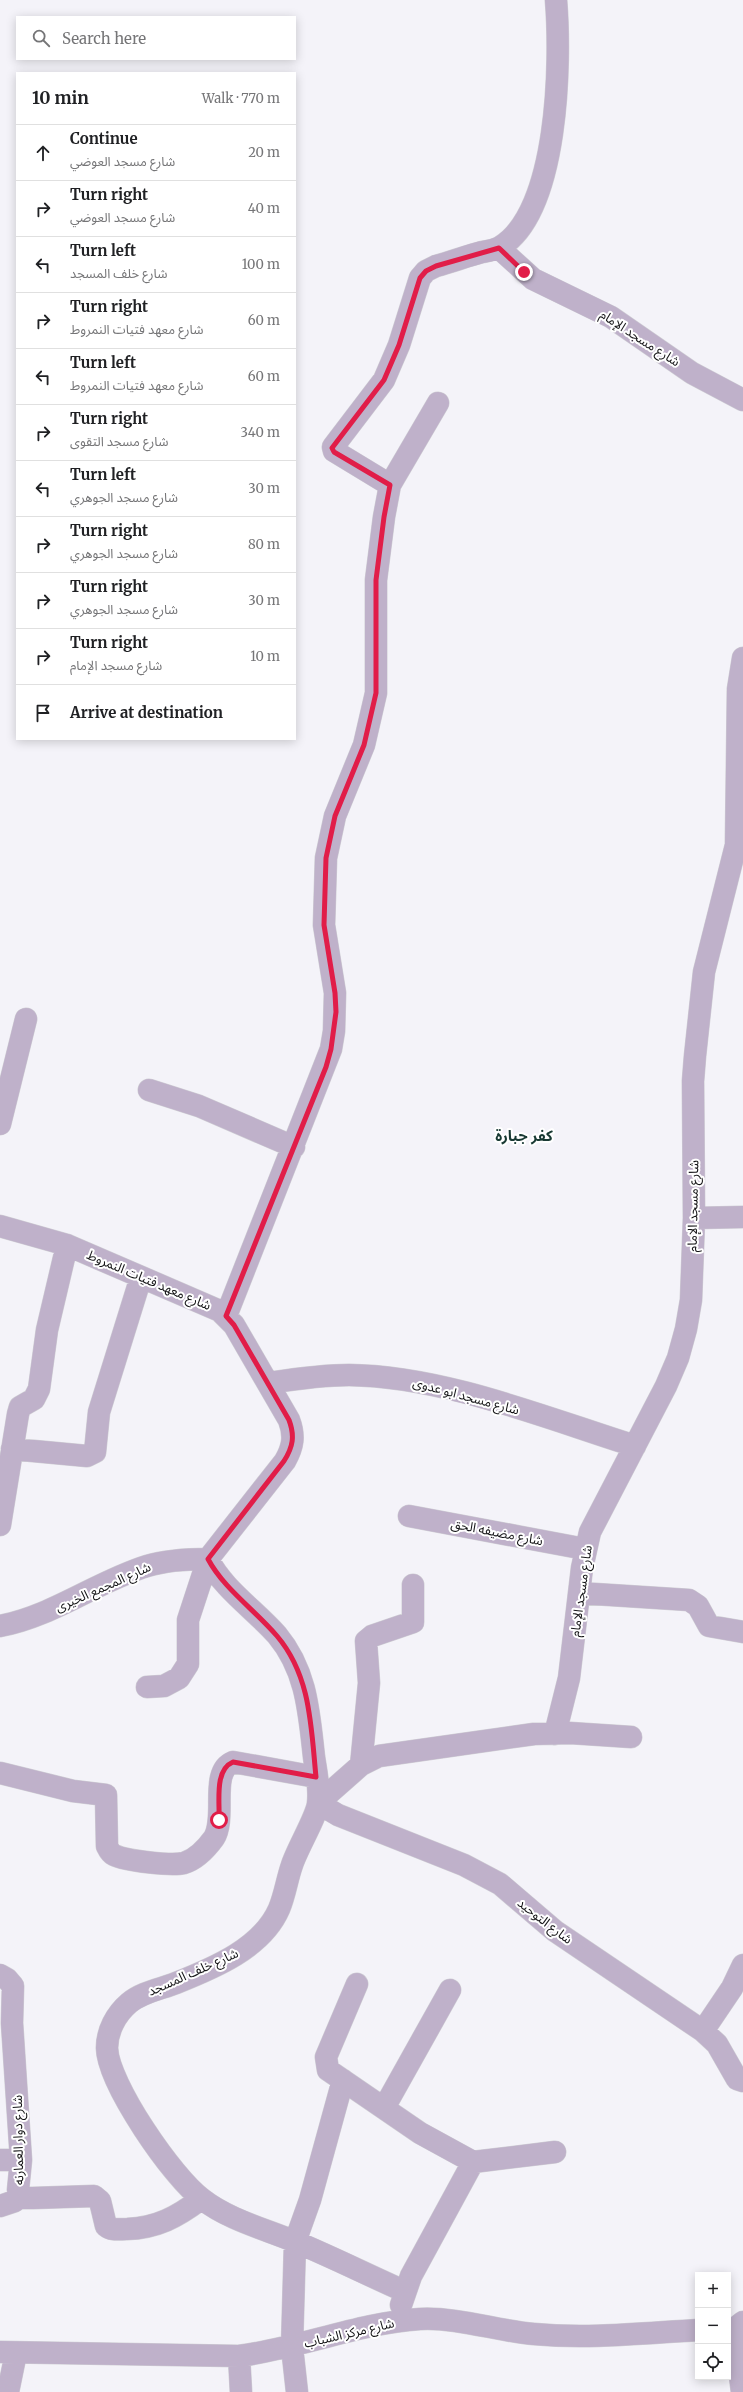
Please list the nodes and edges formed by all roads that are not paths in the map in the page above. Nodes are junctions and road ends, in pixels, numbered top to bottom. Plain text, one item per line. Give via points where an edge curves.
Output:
1 (556, 0) edge
2 (499, 248) junction
3 (743, 400) edge
4 (438, 403) dead end
5 (390, 485) junction
6 (743, 658) edge
7 (26, 1019) dead end
8 (149, 1090) dead end
9 (0, 1124) edge
10 (294, 1146) junction
11 (743, 1217) edge
12 (694, 1218) junction
13 (0, 1226) edge
14 (67, 1245) junction
15 (141, 1277) junction
16 (226, 1316) junction
17 (268, 1383) junction
18 (635, 1446) junction
19 (12, 1449) junction
20 (409, 1516) dead end
21 (0, 1525) edge
22 (585, 1549) junction
23 (208, 1559) junction
24 (413, 1585) dead end
25 (579, 1593) junction
26 (0, 1626) edge
27 (743, 1632) edge
28 (147, 1687) dead end
29 (555, 1734) junction
30 (631, 1737) dead end
31 (361, 1765) junction
32 (0, 1773) edge
33 (316, 1777) junction
34 (318, 1803) junction
35 (743, 1965) edge
36 (0, 1975) edge
37 (357, 1984) dead end
38 (450, 1990) dead end
39 (703, 2031) junction
40 (8, 2079) edge
41 (343, 2080) junction
42 (743, 2081) edge
43 (384, 2108) junction
44 (555, 2152) dead end
45 (10, 2160) edge
46 (473, 2162) junction
47 (20, 2195) junction
48 (201, 2199) junction
49 (0, 2206) edge
50 (295, 2242) junction
51 (404, 2291) junction
52 (397, 2321) junction
53 (737, 2327) edge
54 (695, 2330) edge
55 (292, 2346) junction
56 (8, 2352) edge
57 (239, 2356) junction
58 (8, 2392) edge
59 (241, 2392) edge
60 (297, 2392) edge
61 (742, 2392) edge

1 - 2 street via 559,67 548,153 530,211 513,237
2 - 3 street, شارع مسجد الإمام via 533,279 611,317 692,373
2 - 5 street via 436,266 420,278 399,345 384,380 332,448 334,452
4 - 5 street
5 - 10 street via 376,580 376,693 364,745 335,816 326,858 324,925 335,993 334,1031 326,1067
6 - 12 street, شارع مسجد الإمام via 738,690 736,845 704,972 695,1056
7 - 9 street
8 - 10 street via 199,1106
10 - 16 street
11 - 12 street
12 - 18 street, شارع مسجد الإمام via 686,1329 678,1358 666,1386
13 - 14 street, شارع معهد فتيات النمروط
14 - 15 street, شارع معهد فتيات النمروط
14 - 19 street via 47,1330 39,1389 34,1399 20,1407
15 - 16 street, شارع معهد فتيات النمروط
15 - 19 street via 99,1412 94,1452 87,1456
16 - 17 street, شارع معهد فتيات النمروط
17 - 18 street, شارع مسجد ابو عدوى via 310,1376 349,1375 427,1383
17 - 23 street, شارع معهد فتيات النمروط via 293,1430 290,1452
18 - 22 street, شارع مسجد الإمام via 599,1514
19 - 21 street
20 - 22 street, شارع مضيفه الحق
22 - 25 street, شارع مسجد الإمام
23 - 26 street, شارع المجمع الخيرى via 188,1559 148,1566 31,1619
23 - 28 street, شارع معهد فتيات النمروط via 188,1620 188,1664 178,1678 169,1684
23 - 33 street, شارع خلف المسجد via 217,1574 277,1635 296,1663 309,1709
24 - 31 street via 413,1622 372,1636 366,1641 368,1683
25 - 27 street via 689,1600 698,1606 709,1626
25 - 29 street, شارع مسجد الإمام via 569,1678
29 - 30 street
29 - 31 street via 534,1734 394,1753 379,1756
31 - 34 street
32 - 33 street via 74,1791 106,1795 107,1846 110,1852 120,1857 170,1864 184,1863 195,1858 205,1850 215,1836 219,1820 221,1775 227,1764 233,1762
33 - 34 street, شارع خلف المسجد
34 - 39 street, شارع التوحيد via 338,1815 464,1865 500,1884 555,1931
34 - 48 street, شارع خلف المسجد via 291,1867 279,1909 262,1935 250,1945 208,1968 130,2001 118,2014 110,2030 107,2047 110,2065 120,2087 173,2168
35 - 39 street via 732,1988
36 - 40 street, شارع دوار العمارنه via 13,1986
37 - 41 street via 326,2057 328,2070
38 - 43 street
39 - 42 street, شارع التوحيد via 717,2044 737,2079
40 - 45 street, شارع دوار العمارنه
41 - 43 street
41 - 50 street via 310,2200
43 - 46 street via 420,2133
44 - 46 street
45 - 47 street, شارع دوار العمارنه
46 - 51 street
47 - 48 street, شارع دوار العمارنه via 24,2198 94,2196 100,2201 106,2226 114,2229 144,2228 160,2224 176,2217
47 - 49 street via 9,2205
48 - 50 street, شارع خلف المسجد via 233,2217
50 - 51 street, شارع خلف المسجد
50 - 55 street
51 - 52 street
52 - 54 street, شارع مركز الشباب via 448,2321 533,2334 577,2337
52 - 55 street, شارع مركز الشباب
53 - 61 street
55 - 57 street, شارع مركز الشباب
55 - 60 street
56 - 57 street, شارع مركز الشباب
56 - 58 street
57 - 59 street

